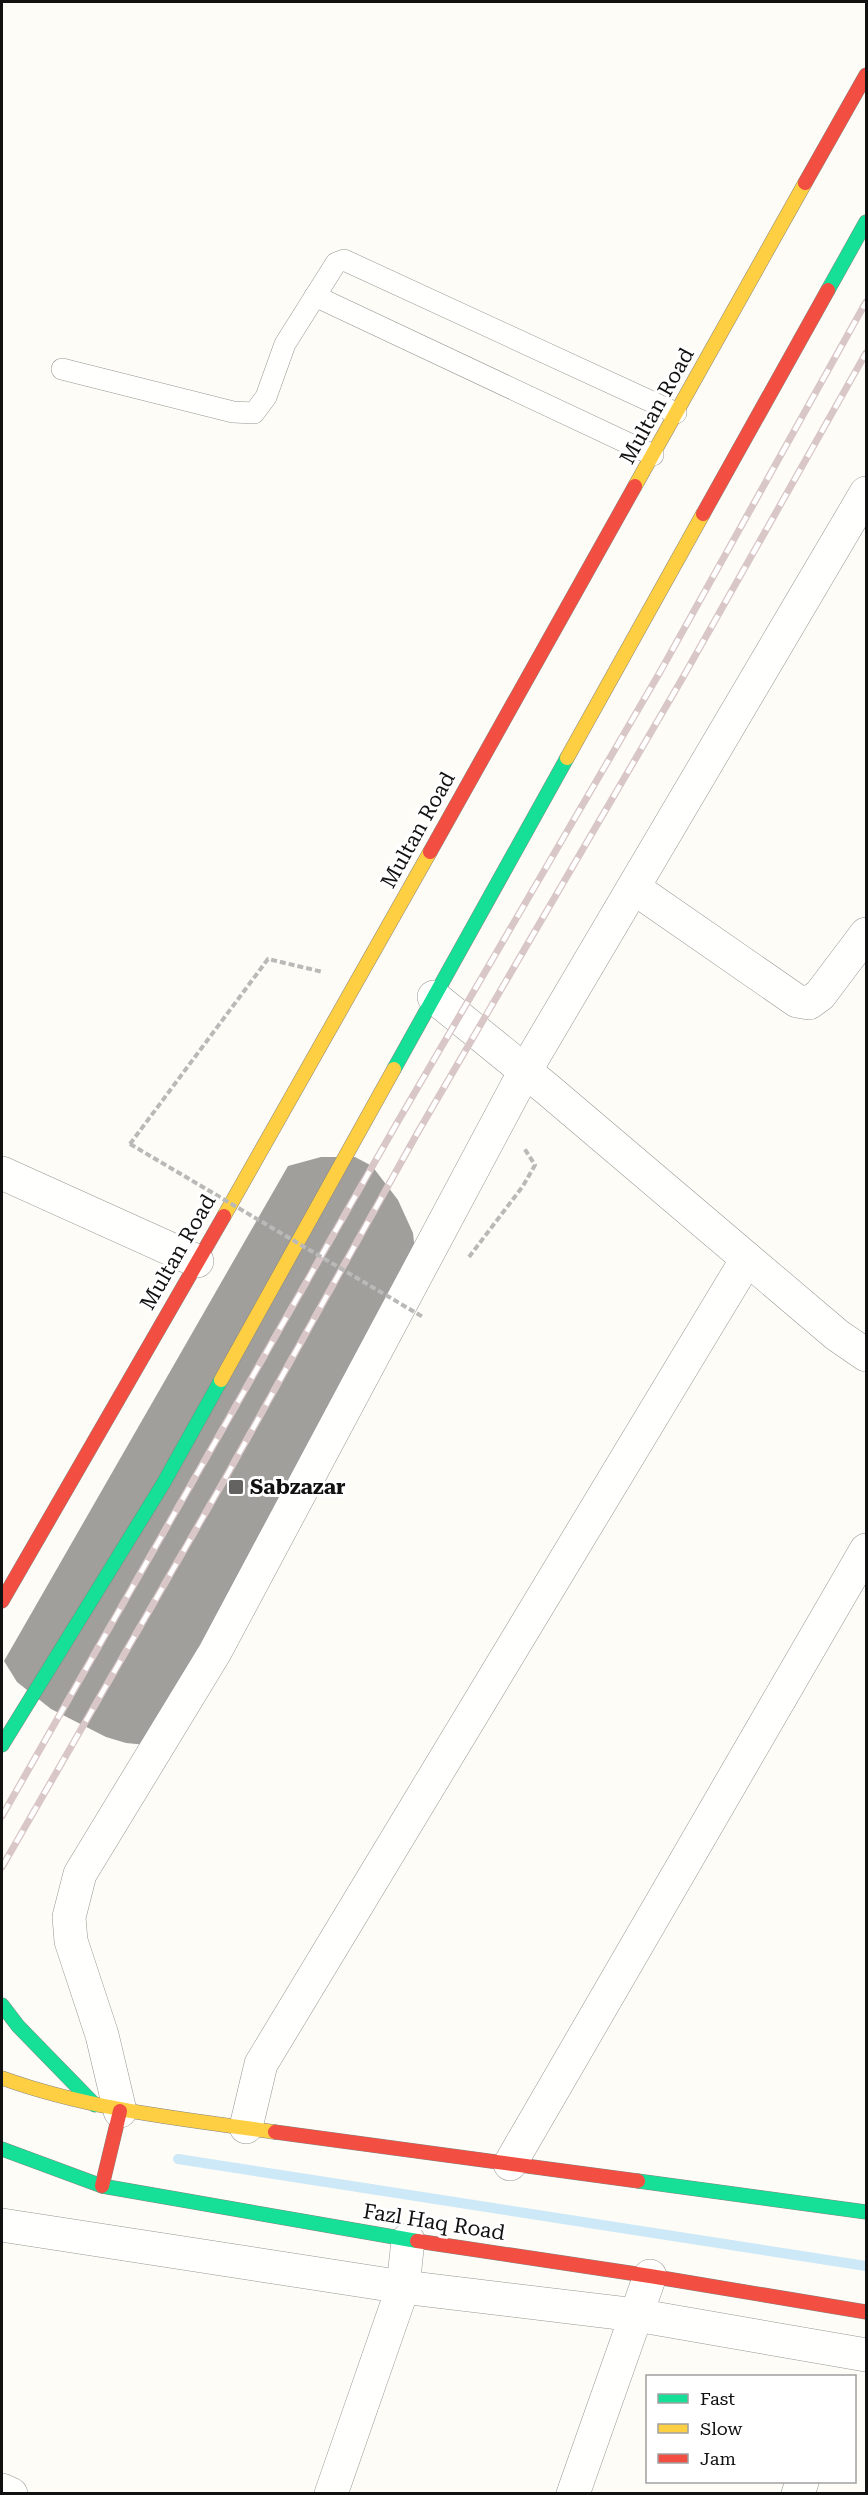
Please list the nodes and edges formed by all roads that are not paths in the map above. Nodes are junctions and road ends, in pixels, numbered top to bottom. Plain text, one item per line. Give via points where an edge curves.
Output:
1 (867, 75) edge
2 (867, 222) edge
3 (315, 296) junction
4 (62, 369) dead end
5 (676, 413) junction
6 (653, 455) junction
7 (863, 509) edge
8 (634, 888) junction
9 (867, 934) edge
10 (434, 997) junction
11 (525, 1071) junction
12 (2, 1173) edge
13 (747, 1259) junction
14 (197, 1260) junction
15 (867, 1355) edge
16 (867, 1550) edge
17 (2, 1601) edge
18 (2, 1745) edge
19 (2, 2005) edge
20 (2, 2078) edge
21 (107, 2108) junction
22 (246, 2127) junction
23 (2, 2150) edge
24 (16, 2156) junction
25 (2, 2164) edge
26 (510, 2164) junction
27 (102, 2186) junction
28 (867, 2212) edge
29 (2, 2225) edge
30 (408, 2240) junction
31 (650, 2276) junction
32 (403, 2287) junction
33 (867, 2312) edge
34 (636, 2315) junction
35 (852, 2361) edge
36 (2, 2490) edge
37 (11, 2493) edge
38 (330, 2493) edge
39 (573, 2493) edge

1 - 5 main road, Multan Road
2 - 10 main road
3 - 4 lane via 285,344 266,397 254,413 232,412
3 - 5 lane via 336,263 352,262
3 - 6 lane
5 - 6 main road, Multan Road
6 - 14 main road, Multan Road
7 - 8 street
8 - 9 street via 797,1001 809,1003 820,995
8 - 11 street
10 - 11 street
10 - 18 main road via 163,1484
11 - 13 street
11 - 21 street via 215,1652 80,1874 69,1917 71,1941 102,2035
12 - 14 street
13 - 15 street via 837,1335
13 - 22 street via 261,2064
14 - 17 main road, Multan Road
16 - 26 street
19 - 21 main road via 18,2026
20 - 21 main road via 40,2092
21 - 22 main road
21 - 27 main road
22 - 26 main road
23 - 24 main road, Fazl Haq Road
24 - 25 main road
24 - 27 main road, Fazl Haq Road
26 - 28 main road
27 - 30 main road, Fazl Haq Road
29 - 32 street
30 - 31 main road, Fazl Haq Road
30 - 32 street
31 - 33 main road, Fazl Haq Road
31 - 34 street
32 - 34 street
32 - 38 street
34 - 35 street
34 - 39 street
36 - 37 street

